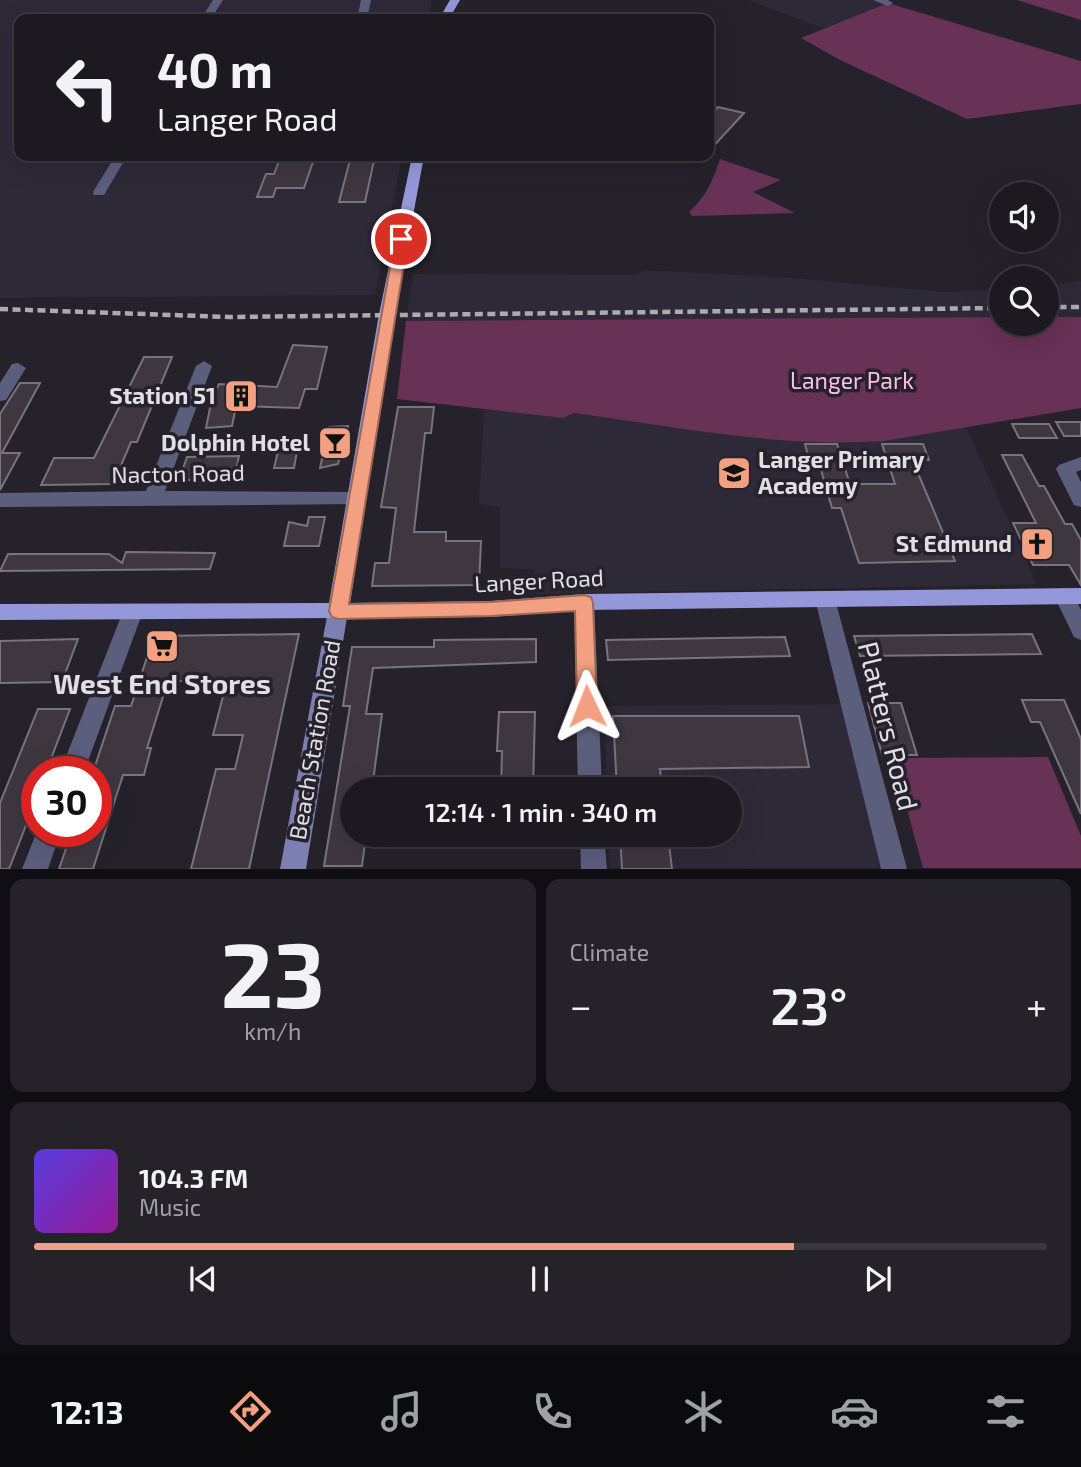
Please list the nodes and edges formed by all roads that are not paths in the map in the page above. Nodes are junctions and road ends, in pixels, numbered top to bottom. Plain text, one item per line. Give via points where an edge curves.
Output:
1 (118, 161) edge
2 (417, 161) edge
3 (99, 192) dead end
4 (204, 366) dead end
5 (19, 368) dead end
6 (0, 396) edge
7 (1081, 463) edge
8 (153, 498) junction
9 (357, 499) junction
10 (0, 500) edge
11 (1081, 500) edge
12 (1073, 596) edge
13 (825, 599) junction
14 (584, 603) junction
15 (338, 611) junction
16 (0, 612) edge
17 (132, 614) junction
18 (1081, 631) edge
19 (78, 756) edge
20 (590, 777) edge
21 (43, 847) edge
22 (593, 847) edge
23 (35, 869) edge
24 (293, 869) edge
25 (594, 869) edge
26 (894, 869) edge

1 - 3 street
2 - 9 main road, Beach Station Road
4 - 8 street
5 - 6 street
7 - 11 street via 1065,469
8 - 9 street, Nacton Road
8 - 10 street, Nacton Road
9 - 15 main road, Beach Station Road
12 - 13 main road, Langer Road
12 - 18 street
13 - 14 main road, Langer Road
13 - 26 street, Platters Road
14 - 15 main road, Langer Road
14 - 20 street
15 - 17 main road, Langer Road
15 - 24 street, Beach Station Road
16 - 17 main road, Langer Road
17 - 19 street
21 - 23 street
22 - 25 street

